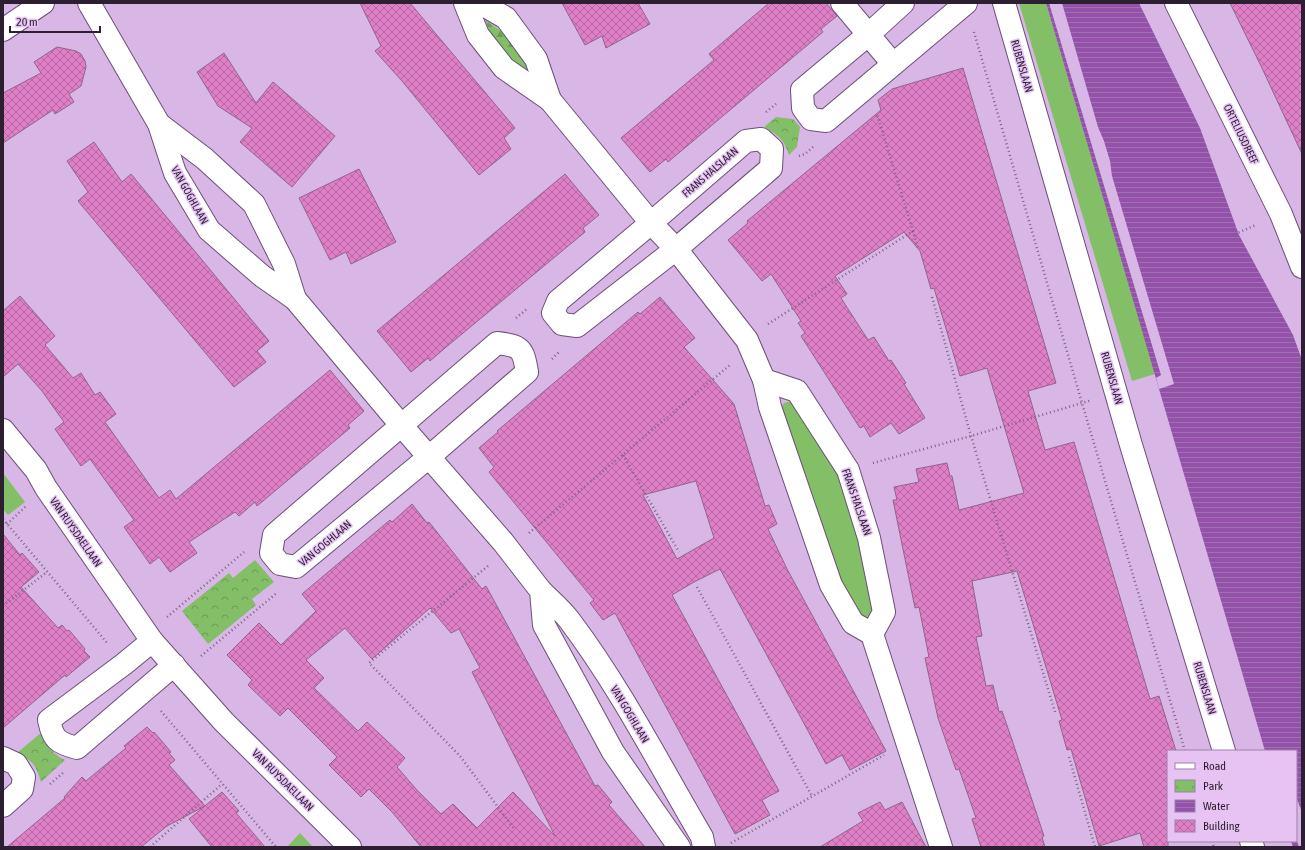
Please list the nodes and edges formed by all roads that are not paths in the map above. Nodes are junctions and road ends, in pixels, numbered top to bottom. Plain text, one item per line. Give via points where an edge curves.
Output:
1 (43, 3) edge
2 (88, 3) edge
3 (465, 3) edge
4 (480, 3) edge
5 (842, 3) edge
6 (903, 3) edge
7 (966, 3) edge
8 (1004, 3) edge
9 (1176, 3) edge
10 (3, 30) edge
11 (869, 34) junction
12 (893, 64) junction
13 (550, 100) junction
14 (159, 124) junction
15 (651, 223) junction
16 (676, 249) junction
17 (1302, 267) edge
18 (295, 299) junction
19 (764, 380) junction
20 (401, 425) junction
21 (3, 430) edge
22 (429, 457) junction
23 (541, 591) junction
24 (872, 634) junction
25 (150, 638) junction
26 (180, 671) junction
27 (1224, 750) edge
28 (3, 758) edge
29 (3, 806) edge
30 (350, 847) edge
31 (679, 847) edge
32 (704, 847) edge
33 (941, 847) edge

1 - 10 street
2 - 14 street, VAN GOGHLAAN
3 - 13 street via 478,35 504,68
4 - 13 street via 506,18 536,59
5 - 11 street
6 - 11 street
7 - 12 street
8 - 27 street, RUBENSLAAN via 1116,393
9 - 17 street, ORTELIUSDREEF via 1281,214
11 - 12 street
11 - 12 street via 802,90 803,108 811,119 826,121
13 - 15 street
14 - 18 street, VAN GOGHLAAN via 205,159 254,204 284,264
14 - 18 street, VAN GOGHLAAN via 175,173 209,230 262,276
15 - 16 street
15 - 16 street, FRANS HALSLAAN via 558,301 553,313 562,324 577,326
15 - 16 street, FRANS HALSLAAN via 746,141 761,139 772,149 771,168
16 - 19 street via 747,340
18 - 20 street, VAN GOGHLAAN
19 - 24 street via 770,407 831,585 853,623
19 - 24 street, FRANS HALSLAAN via 798,391 848,470 870,538 884,612
20 - 22 street, VAN GOGHLAAN
20 - 22 street, VAN GOGHLAAN via 497,343 515,346 524,356 527,372
20 - 22 street, VAN GOGHLAAN via 274,535 271,552 280,564 296,567
21 - 25 street, VAN RUYSDAELLAAN via 36,470
22 - 23 street, VAN GOGHLAAN via 503,542
23 - 31 street via 544,625 613,752
23 - 32 street, VAN GOGHLAAN via 570,620 625,702 702,837
24 - 33 street
25 - 26 street, VAN RUYSDAELLAAN
25 - 26 street via 124,664 49,720 51,731 62,744 77,748 144,691
26 - 30 street, VAN RUYSDAELLAAN via 224,722
28 - 29 street via 16,764 24,777 22,789

